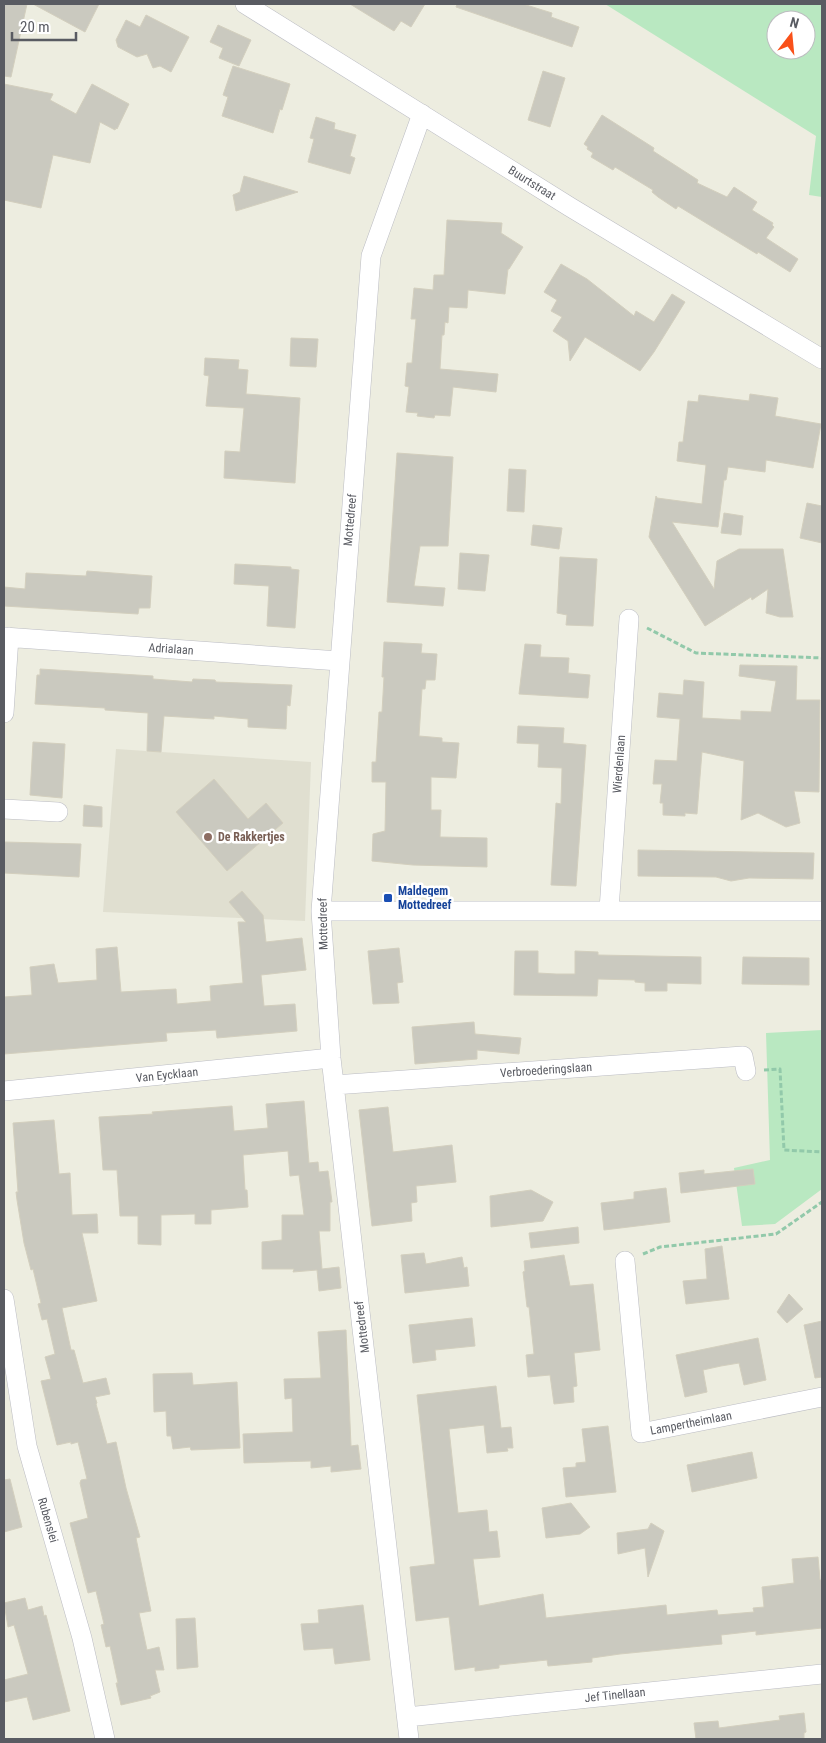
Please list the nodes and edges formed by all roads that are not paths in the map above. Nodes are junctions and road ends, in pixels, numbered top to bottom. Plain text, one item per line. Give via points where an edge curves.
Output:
1 (245, 4) edge
2 (422, 114) junction
3 (822, 359) edge
4 (628, 619) road end
5 (6, 637) edge
6 (339, 660) junction
7 (4, 713) edge
8 (4, 809) edge
9 (58, 812) dead end
10 (321, 910) junction
11 (609, 910) junction
12 (822, 911) edge
13 (330, 1058) junction
14 (746, 1071) road end
15 (334, 1085) junction
16 (4, 1091) edge
17 (625, 1261) road end
18 (4, 1299) edge
19 (822, 1397) edge
20 (822, 1674) edge
21 (407, 1717) junction
22 (105, 1739) edge
23 (410, 1739) edge

1 - 2 street, Buurtstraat
2 - 3 street, Buurtstraat
2 - 6 street, Mottedreef via 372,256
4 - 11 street, Wierdenlaan
5 - 6 street, Adrialaan
5 - 7 street
6 - 10 street, Mottedreef
8 - 9 street
10 - 11 street
10 - 13 street, Mottedreef
11 - 12 street
13 - 15 street, Mottedreef
13 - 16 street, Van Eycklaan
14 - 15 street, Verbroederingslaan via 743,1056
15 - 21 street, Mottedreef
17 - 19 street, Lampertheimlaan via 641,1433
18 - 22 street, Rubenslei via 27,1446 82,1638
20 - 21 street, Jef Tinellaan
21 - 23 street, Mottedreef

